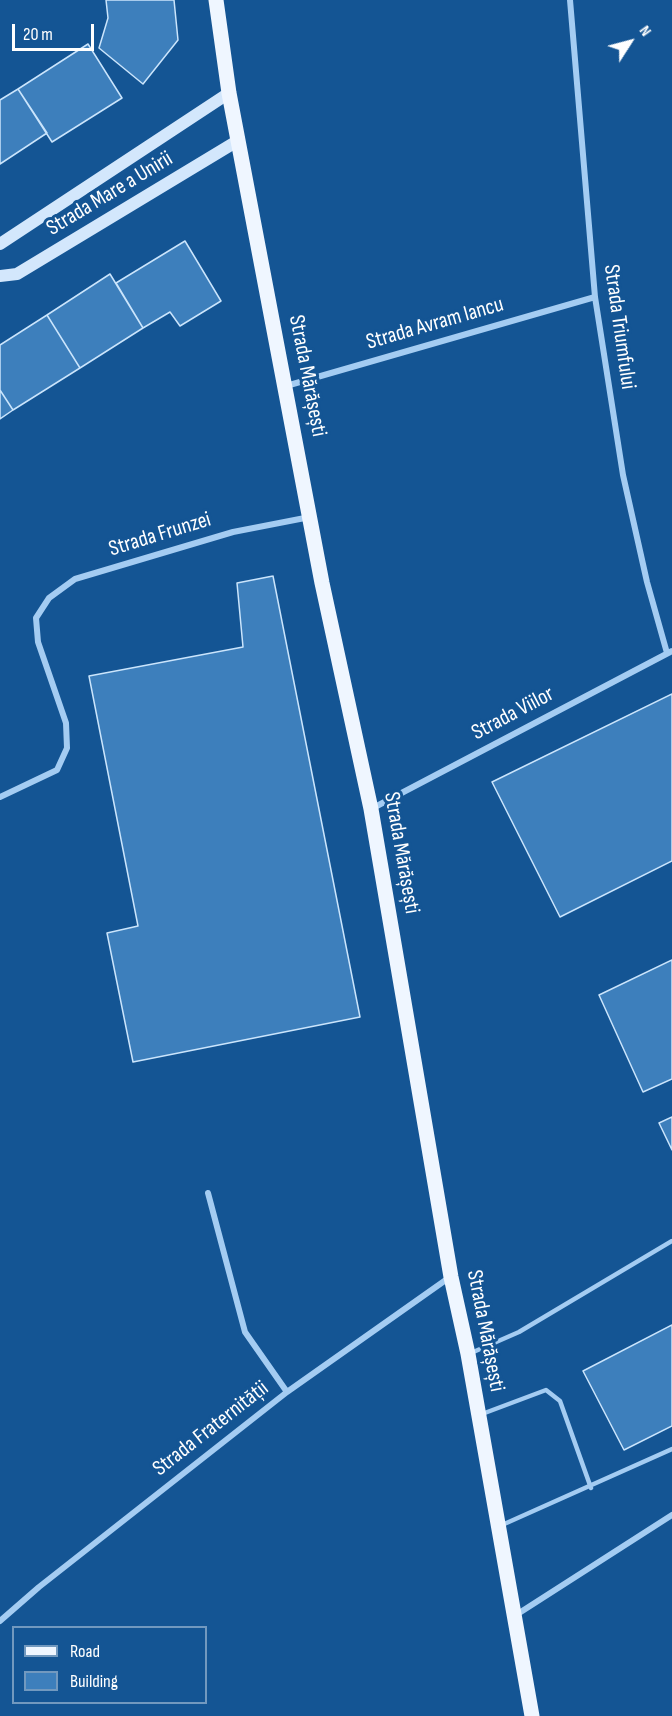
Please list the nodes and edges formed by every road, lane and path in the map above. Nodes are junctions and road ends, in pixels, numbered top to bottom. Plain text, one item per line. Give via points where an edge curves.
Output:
1 (216, 0) edge
2 (570, 0) edge
3 (229, 93) junction
4 (238, 140) junction
5 (0, 244) edge
6 (0, 276) edge
7 (595, 297) junction
8 (286, 386) junction
9 (310, 517) junction
10 (670, 652) edge
11 (0, 797) edge
12 (371, 809) junction
13 (208, 1193) dead end
14 (672, 1242) edge
15 (451, 1277) junction
16 (468, 1354) junction
17 (287, 1392) junction
18 (479, 1415) junction
19 (672, 1449) edge
20 (591, 1488) junction
21 (672, 1515) edge
22 (499, 1526) junction
23 (515, 1615) junction
24 (0, 1621) edge
25 (532, 1716) edge

1 - 3 main road, Strada Mărășești
2 - 7 street, Strada Triumfului
3 - 4 main road, Strada Mărășești
3 - 5 main road, Strada Mare a Unirii
4 - 6 main road, Strada Mare a Unirii via 17,274
4 - 8 main road, Strada Mărășești
7 - 8 street, Strada Avram Iancu
7 - 10 street, Strada Triumfului via 623,475 647,582
8 - 9 main road, Strada Mărășești
9 - 11 street, Strada Frunzei via 232,532 75,579 49,598 36,618 38,642 66,723 67,748 57,770
9 - 12 main road, Strada Mărășești
10 - 12 street, Strada Viilor
12 - 15 main road, Strada Mărășești
13 - 17 street via 245,1332
14 - 16 lane via 519,1332
15 - 16 main road, Strada Mărășești
15 - 17 street, Strada Fraternității
16 - 18 main road, Strada Mărășești
17 - 24 street, Strada Fraternității
18 - 20 lane via 546,1390 560,1401
18 - 22 main road, Strada Mărășești
19 - 20 lane
20 - 22 lane
21 - 23 street
22 - 23 main road, Strada Mărășești
23 - 25 main road, Strada Mărășești

